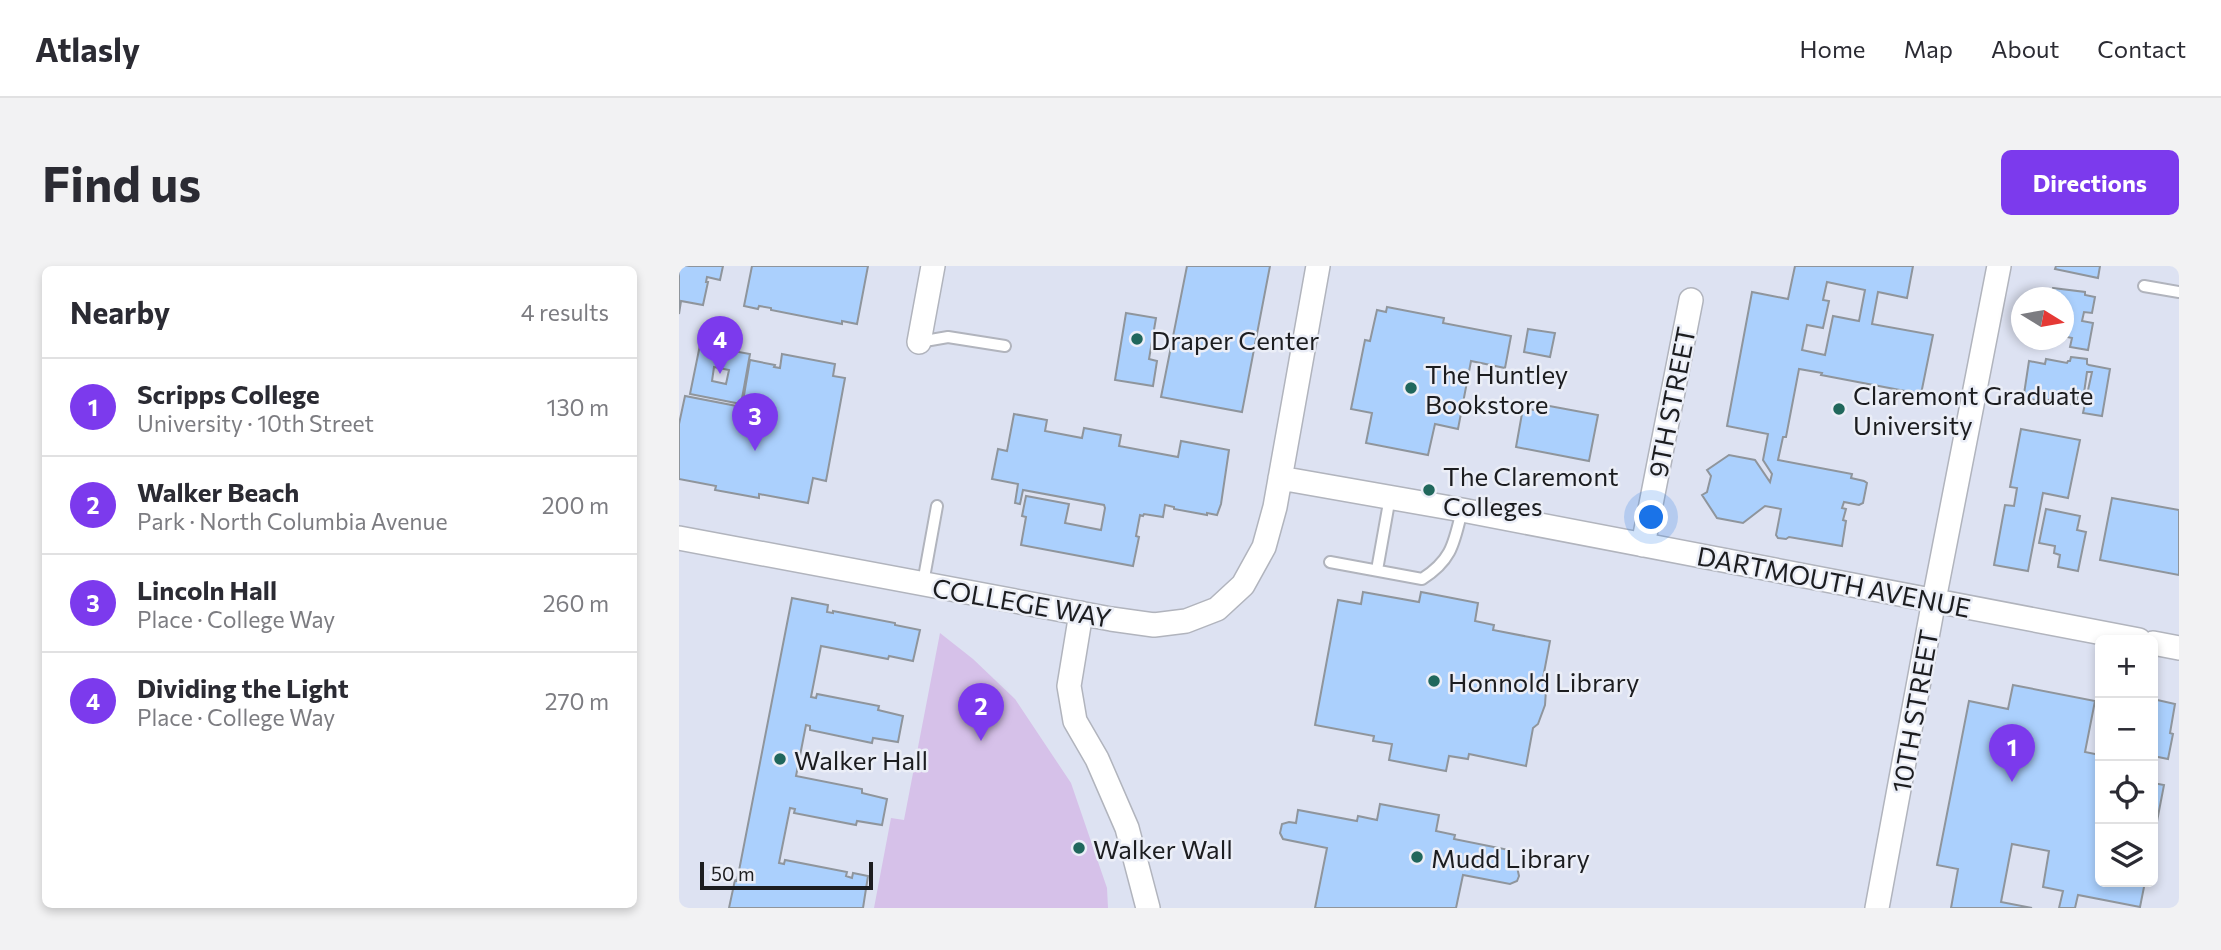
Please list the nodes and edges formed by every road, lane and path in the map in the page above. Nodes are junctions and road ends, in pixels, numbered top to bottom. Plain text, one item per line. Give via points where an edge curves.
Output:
1 (933, 266) edge
2 (1318, 266) edge
3 (1999, 266) edge
4 (2144, 286) dead end
5 (2179, 292) edge
6 (1691, 300) dead end
7 (919, 342) joint
8 (1005, 346) dead end
9 (1280, 478) junction
10 (1390, 497) junction
11 (937, 506) dead end
12 (1462, 510) junction
13 (679, 538) edge
14 (1643, 545) junction
15 (1330, 562) dead end
16 (1377, 570) junction
17 (923, 583) junction
18 (1934, 600) junction
19 (1081, 613) junction
20 (2113, 635) edge
21 (2158, 644) edge
22 (2179, 648) edge
23 (1148, 908) edge
24 (1877, 908) edge

1 - 7 street
2 - 9 street, COLLEGE WAY
3 - 18 street, 10TH STREET
4 - 5 lane
6 - 14 street, 9TH STREET
7 - 8 lane via 948,337
9 - 10 street, DARTMOUTH AVENUE
9 - 19 street, COLLEGE WAY via 1264,547 1243,585 1217,609 1186,621 1154,625
10 - 12 street, DARTMOUTH AVENUE
10 - 16 lane
11 - 17 lane
12 - 14 street, DARTMOUTH AVENUE
12 - 16 lane via 1454,542 1440,568 1422,579
13 - 17 street, COLLEGE WAY
14 - 18 street, DARTMOUTH AVENUE
15 - 16 lane
17 - 19 street, COLLEGE WAY
18 - 20 street, DARTMOUTH AVENUE
18 - 24 street, 10TH STREET
19 - 23 street via 1069,687 1075,721 1127,828
21 - 22 street

